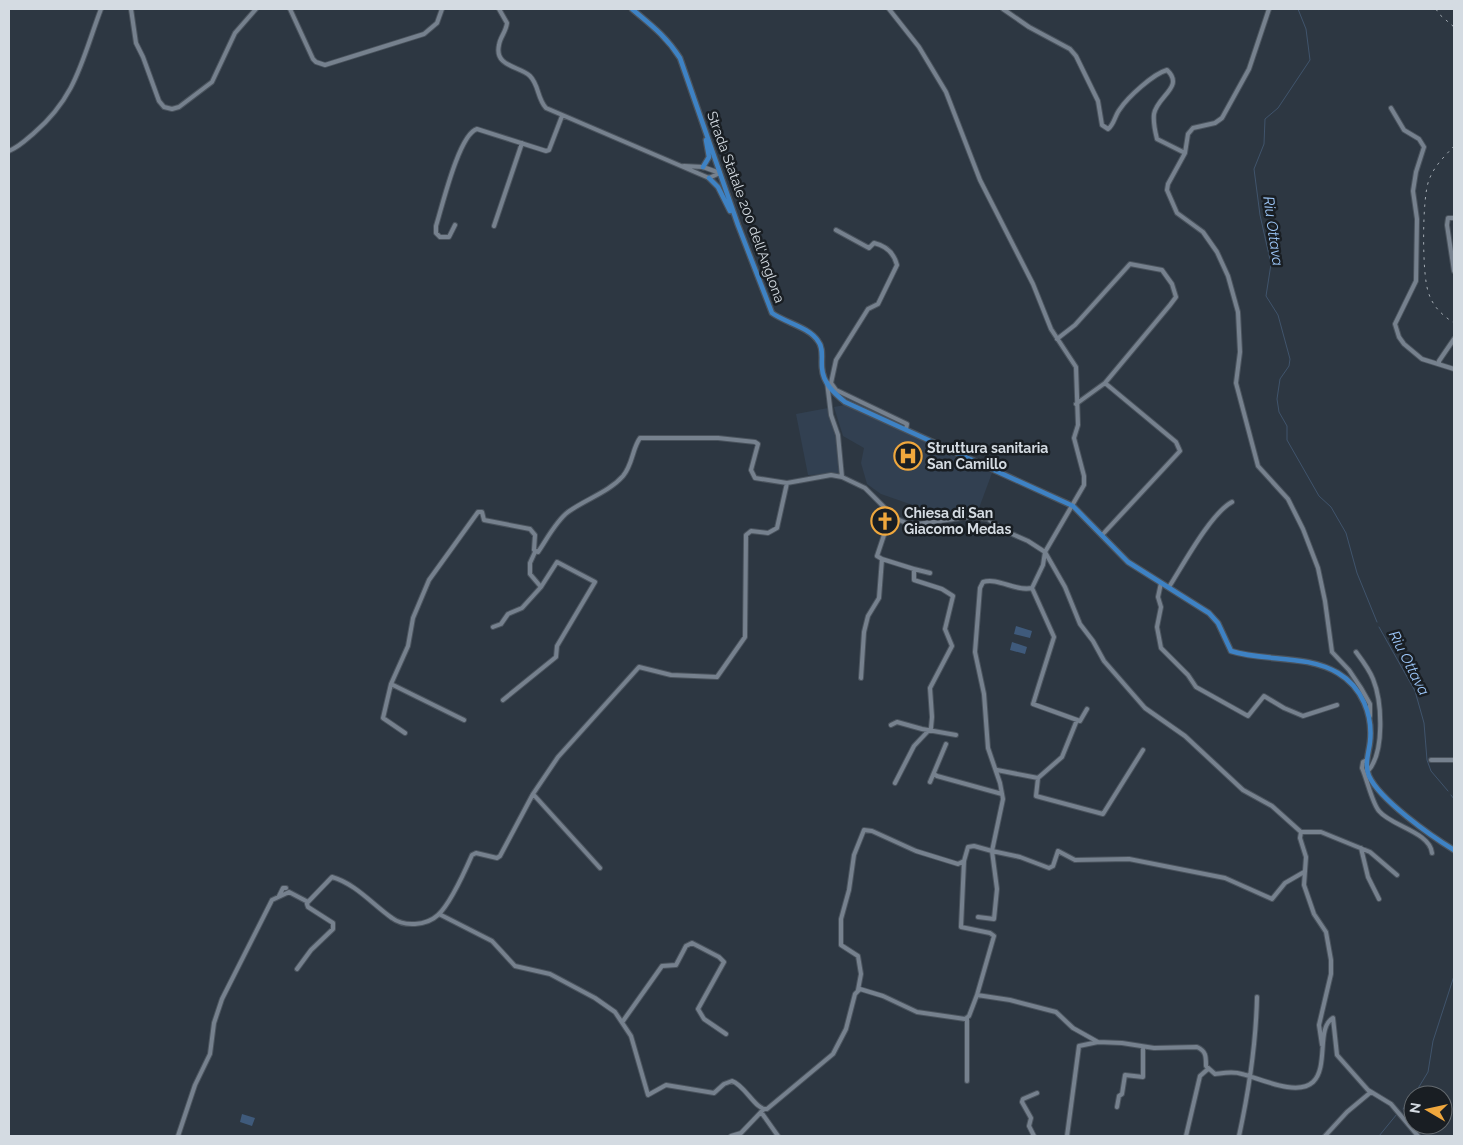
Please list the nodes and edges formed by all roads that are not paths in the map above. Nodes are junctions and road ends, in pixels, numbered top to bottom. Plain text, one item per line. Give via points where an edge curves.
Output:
1 (101, 9) edge
2 (131, 9) edge
3 (256, 9) edge
4 (290, 9) edge
5 (442, 9) edge
6 (499, 9) edge
7 (632, 9) edge
8 (889, 9) edge
9 (1002, 9) edge
10 (1268, 9) edge
11 (1391, 108) dead end
12 (562, 116) junction
13 (703, 126) junction
14 (522, 143) junction
15 (9, 151) edge
16 (1185, 153) junction
17 (682, 166) junction
18 (704, 167) junction
19 (720, 173) junction
20 (709, 178) junction
21 (1454, 218) edge
22 (455, 225) dead end
23 (738, 225) junction
24 (494, 226) dead end
25 (836, 230) dead end
26 (1454, 271) edge
27 (1454, 338) edge
28 (1057, 339) junction
29 (1439, 364) junction
30 (1454, 369) edge
31 (827, 382) junction
32 (1105, 383) junction
33 (1076, 404) junction
34 (906, 429) junction
35 (842, 477) junction
36 (787, 483) junction
37 (1078, 496) junction
38 (1066, 502) junction
39 (1232, 502) dead end
40 (1073, 506) junction
41 (1080, 512) junction
42 (895, 518) junction
43 (1103, 534) junction
44 (535, 552) junction
45 (1045, 552) junction
46 (882, 559) junction
47 (914, 568) junction
48 (930, 573) dead end
49 (1161, 582) junction
50 (541, 587) junction
51 (1032, 588) junction
52 (1169, 588) junction
53 (493, 627) dead end
54 (1356, 652) dead end
55 (861, 678) dead end
56 (391, 684) junction
57 (503, 700) dead end
58 (1338, 704) dead end
59 (1087, 709) dead end
60 (1370, 716) junction
61 (464, 720) dead end
62 (1077, 720) junction
63 (891, 725) dead end
64 (929, 730) junction
65 (405, 733) dead end
66 (956, 735) dead end
67 (946, 744) dead end
68 (1143, 750) dead end
69 (1367, 760) junction
70 (1431, 760) dead end
71 (1454, 760) edge
72 (997, 770) junction
73 (1368, 771) junction
74 (934, 774) junction
75 (1038, 778) junction
76 (930, 782) dead end
77 (895, 783) dead end
78 (533, 794) junction
79 (1002, 794) junction
80 (1302, 832) junction
81 (1361, 848) junction
82 (1454, 850) edge
83 (992, 851) junction
84 (1432, 853) dead end
85 (964, 861) junction
86 (600, 868) dead end
87 (1304, 872) junction
88 (1397, 875) dead end
89 (286, 888) dead end
90 (278, 896) junction
91 (1379, 899) dead end
92 (306, 901) junction
93 (439, 914) junction
94 (978, 917) dead end
95 (297, 969) dead end
96 (858, 990) junction
97 (977, 995) junction
98 (1257, 997) dead end
99 (967, 1018) junction
100 (622, 1022) junction
101 (726, 1034) dead end
102 (1098, 1042) junction
103 (1143, 1047) junction
104 (1322, 1048) junction
105 (1208, 1068) junction
106 (1251, 1076) junction
107 (966, 1081) dead end
108 (1372, 1092) junction
109 (1037, 1094) dead end
110 (1117, 1107) dead end
111 (762, 1111) junction
112 (178, 1136) edge
113 (731, 1136) edge
114 (778, 1136) edge
115 (1034, 1136) edge
116 (1067, 1136) edge
117 (1186, 1136) edge
118 (1239, 1136) edge
119 (1325, 1136) edge
120 (1418, 1136) edge

1 - 15 street via 78,75 64,100 54,114
2 - 3 street via 136,42 158,101 172,109 212,82 235,32
4 - 5 street via 313,59 325,65 424,34 437,23
6 - 12 street via 507,23 498,48 500,57 512,68 529,74 542,104
7 - 13 main road, Strada Statale 200 dell'Anglona via 652,23 672,45 685,69
8 - 28 street via 919,47 946,92 976,174 1033,284
9 - 16 street via 1070,49 1098,101 1105,128 1112,126 1128,98 1167,70 1174,83 1160,99 1154,113 1157,138
10 - 16 street via 1249,69 1222,118 1193,128 1188,134
11 - 29 street via 1404,130 1419,139 1424,147 1413,191 1418,227 1416,281 1395,324 1407,347 1422,359
12 - 14 street via 549,150
12 - 17 street
13 - 18 main road via 709,157
13 - 19 main road, Strada Statale 200 dell'Anglona
14 - 22 street via 477,129 465,139 436,233 440,237 449,237
14 - 24 street
16 - 60 street via 1167,190 1177,213 1203,232 1228,276 1238,312 1240,352 1236,383 1258,466 1288,500 1303,529 1326,601 1332,652 1361,688 1370,704
17 - 18 street
17 - 20 street
18 - 19 street
19 - 20 street
19 - 23 main road, Strada Statale 200 dell'Anglona
20 - 23 main road via 718,187
21 - 26 street via 1448,218 1448,225
23 - 31 main road, Strada Statale 200 dell'Anglona via 772,313 818,340
25 - 34 street via 869,248 874,243 881,244 894,254 897,265 878,304 868,309 836,360 831,382 836,390 908,424
27 - 29 street
28 - 32 street via 1075,325 1130,264 1162,270 1172,284 1176,298
28 - 33 street via 1076,367
29 - 30 street
31 - 34 main road, Strada Statale 200 dell'Anglona via 845,402
31 - 35 street via 838,435
32 - 33 street
32 - 43 street via 1176,442 1180,451
33 - 37 street via 1078,425 1074,438 1084,476
34 - 38 main road, Strada Statale 200 dell'Anglona
35 - 36 street via 831,475
35 - 42 street via 865,488
36 - 44 street via 755,478 752,470 757,447 755,442 718,438 640,438 623,476 567,513
36 - 78 street via 777,528 768,533 751,531 746,535 745,637 717,677 671,675 639,667 558,756
37 - 38 street via 1072,502
37 - 40 street
37 - 41 street
38 - 40 main road, Strada Statale 200 dell'Anglona
39 - 52 street via 1213,520
40 - 41 main road, Strada Statale 200 dell'Anglona
40 - 45 street
41 - 43 main road, Strada Statale 200 dell'Anglona
42 - 45 street via 917,524 968,517 988,519
42 - 46 street via 886,530 877,556
43 - 49 main road, Strada Statale 200 dell'Anglona via 1128,562
44 - 50 street via 530,574
44 - 56 street via 535,535 530,529 484,520 482,512 478,512 429,580 413,618 408,646
45 - 51 street via 1043,565
45 - 80 street via 1066,587 1080,624 1104,662 1145,708 1185,736 1243,790 1272,806
46 - 47 street
46 - 55 street via 880,592 864,632
47 - 48 street
47 - 64 street via 914,580 953,596 945,629 952,646 930,688 932,717
49 - 52 main road, Strada Statale 200 dell'Anglona
49 - 58 street via 1157,627 1160,645 1196,687 1248,716 1264,696 1303,716
50 - 53 street via 522,608 508,614 501,624
50 - 57 street via 557,562 595,582 557,646 556,658
51 - 62 street via 1054,637 1033,704
51 - 72 street via 1005,586 989,580 980,588 975,652 984,694 988,748
52 - 60 main road, Strada Statale 200 dell'Anglona via 1209,613 1218,623 1231,651 1241,655 1286,659 1338,672 1362,698
54 - 73 street via 1372,677 1380,709 1380,739
56 - 61 street
56 - 65 street via 384,720
59 - 62 street via 1082,720
60 - 69 main road, Strada Statale 200 dell'Anglona
62 - 75 street via 1062,757
63 - 64 street via 897,722
64 - 66 street
64 - 77 street via 914,746
67 - 74 street
68 - 75 street via 1103,814 1036,796
69 - 73 main road, Strada Statale 200 dell'Anglona
69 - 84 street via 1362,768 1378,811 1391,822 1411,830 1429,845
70 - 71 street
72 - 75 street
72 - 79 street
73 - 82 main road, Strada Statale 200 dell'Anglona via 1379,791 1399,810
74 - 76 street
74 - 79 street
78 - 86 street
78 - 93 street via 500,856 472,855
79 - 83 street
80 - 81 street via 1321,832
80 - 87 street via 1300,838 1306,857
81 - 88 street
81 - 91 street via 1368,877
83 - 85 street via 968,847
83 - 87 street via 1049,868 1053,866 1058,851 1075,860 1128,859 1225,878 1272,899 1285,883
83 - 94 street via 997,889 994,919
85 - 96 street via 958,864 919,852 864,830 854,855 841,919 841,945 858,956 861,974
85 - 97 street via 962,927 994,936
87 - 104 street via 1304,885 1314,914 1326,932 1331,960 1331,974 1319,1025
89 - 90 street
90 - 92 street via 293,893
90 - 112 street via 272,900 222,1000 214,1023 210,1054 195,1085
92 - 93 street via 311,900 332,877 352,885 393,919 407,925
92 - 95 street via 308,907 333,923 333,929
93 - 100 street via 492,941 515,966 550,974 595,998 615,1012
96 - 99 street via 883,996 917,1012
96 - 111 street via 846,1029 833,1054
97 - 99 street
97 - 102 street via 1056,1012 1073,1028
98 - 106 street
99 - 107 street
100 - 101 street via 662,966 676,965 686,946 692,943 719,956 724,962 698,1009 704,1019
100 - 111 street via 636,1050 648,1095 666,1085 714,1094 732,1081 742,1087
102 - 103 street
102 - 116 street via 1079,1046
103 - 105 street via 1197,1047 1206,1054
103 - 110 street via 1143,1077 1123,1077
104 - 106 street via 1320,1075 1311,1084 1291,1087
104 - 108 street via 1328,1023 1333,1018 1337,1055
105 - 106 street via 1215,1074 1234,1072
105 - 117 street via 1200,1076
106 - 118 street
108 - 119 street
108 - 120 street via 1391,1104
109 - 115 street via 1022,1102
111 - 113 street via 742,1133
111 - 114 street

